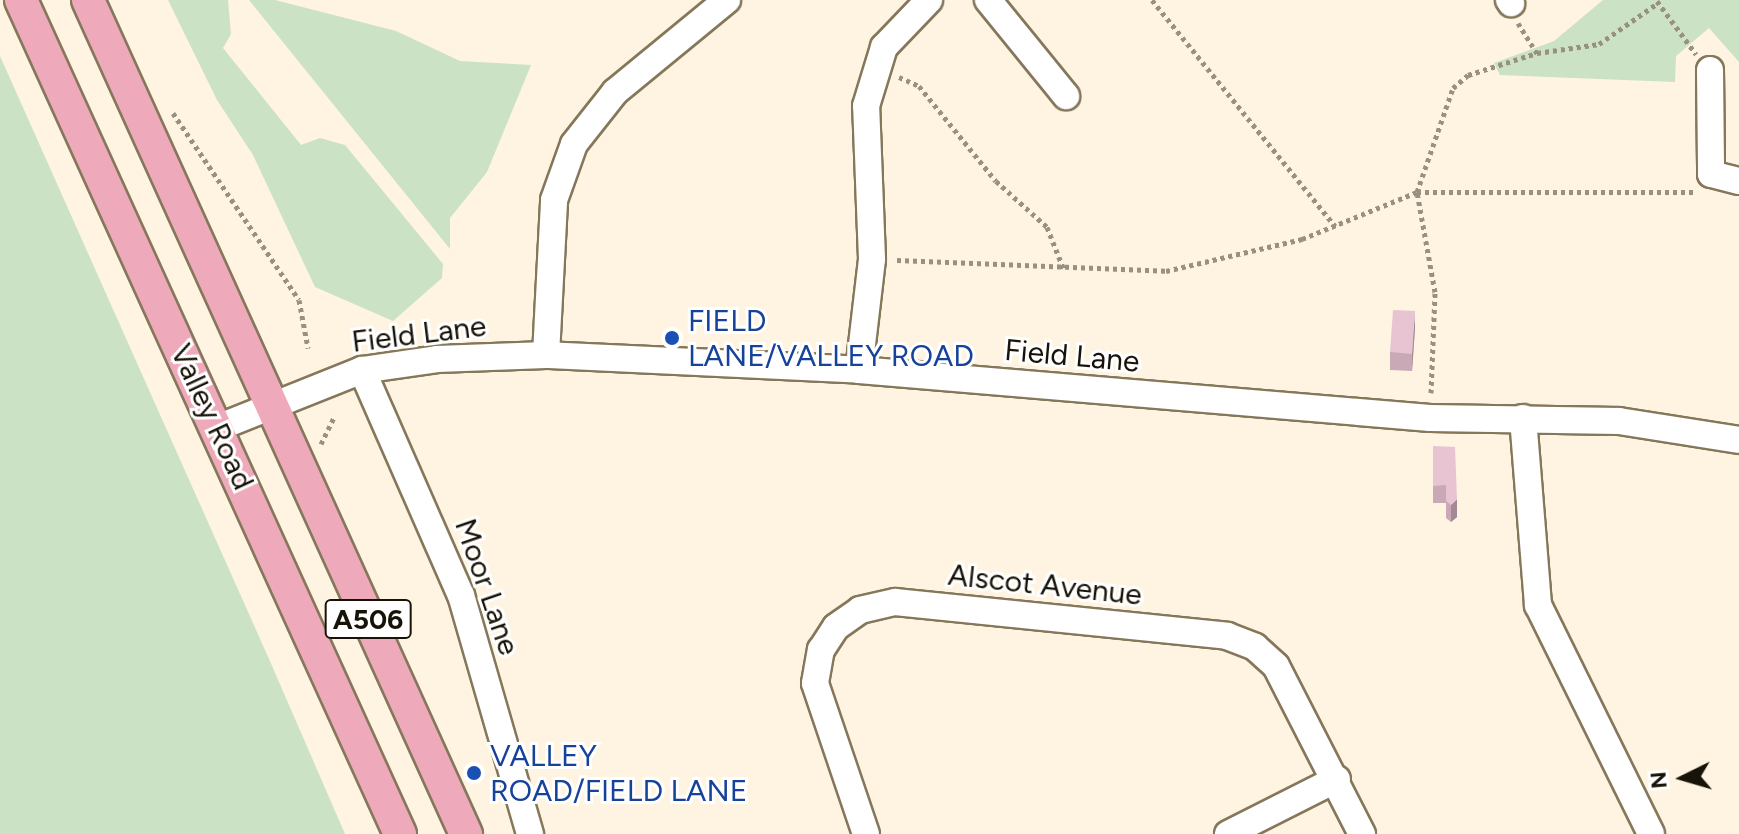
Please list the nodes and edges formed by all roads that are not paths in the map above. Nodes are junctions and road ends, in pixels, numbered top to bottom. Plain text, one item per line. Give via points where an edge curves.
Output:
1 (21, 0) edge
2 (88, 0) edge
3 (727, 0) edge
4 (929, 0) edge
5 (988, 0) edge
6 (1710, 70) road end
7 (1066, 96) dead end
8 (1739, 181) edge
9 (546, 355) junction
10 (362, 370) junction
11 (859, 370) junction
12 (272, 404) junction
13 (1523, 418) junction
14 (217, 428) junction
15 (1739, 440) edge
16 (1337, 779) junction
17 (400, 834) edge
18 (466, 834) edge
19 (530, 834) edge
20 (866, 834) edge
21 (1228, 834) edge
22 (1362, 834) edge
23 (1651, 834) edge

1 - 14 main road, Valley Road / A506
2 - 12 main road, Valley Road / A506
3 - 9 street via 615,92 574,144 554,200
4 - 11 street via 896,31 874,72 864,142 872,259
5 - 7 street
6 - 8 street via 1711,174
9 - 10 street, Field Lane via 437,359
9 - 11 street, Field Lane
10 - 12 street, Field Lane
10 - 19 street, Moor Lane via 461,595
11 - 13 street, Field Lane via 1430,418
12 - 14 street, Field Lane
12 - 18 main road, Valley Road / A506
13 - 15 street, Field Lane via 1619,421
13 - 23 street via 1538,605
14 - 17 main road, Valley Road / A506
16 - 20 street, Alscot Avenue via 1276,666 1255,647 1227,636 895,602 860,610 836,627 821,650 815,683
16 - 21 street
16 - 22 street, Alscot Avenue

